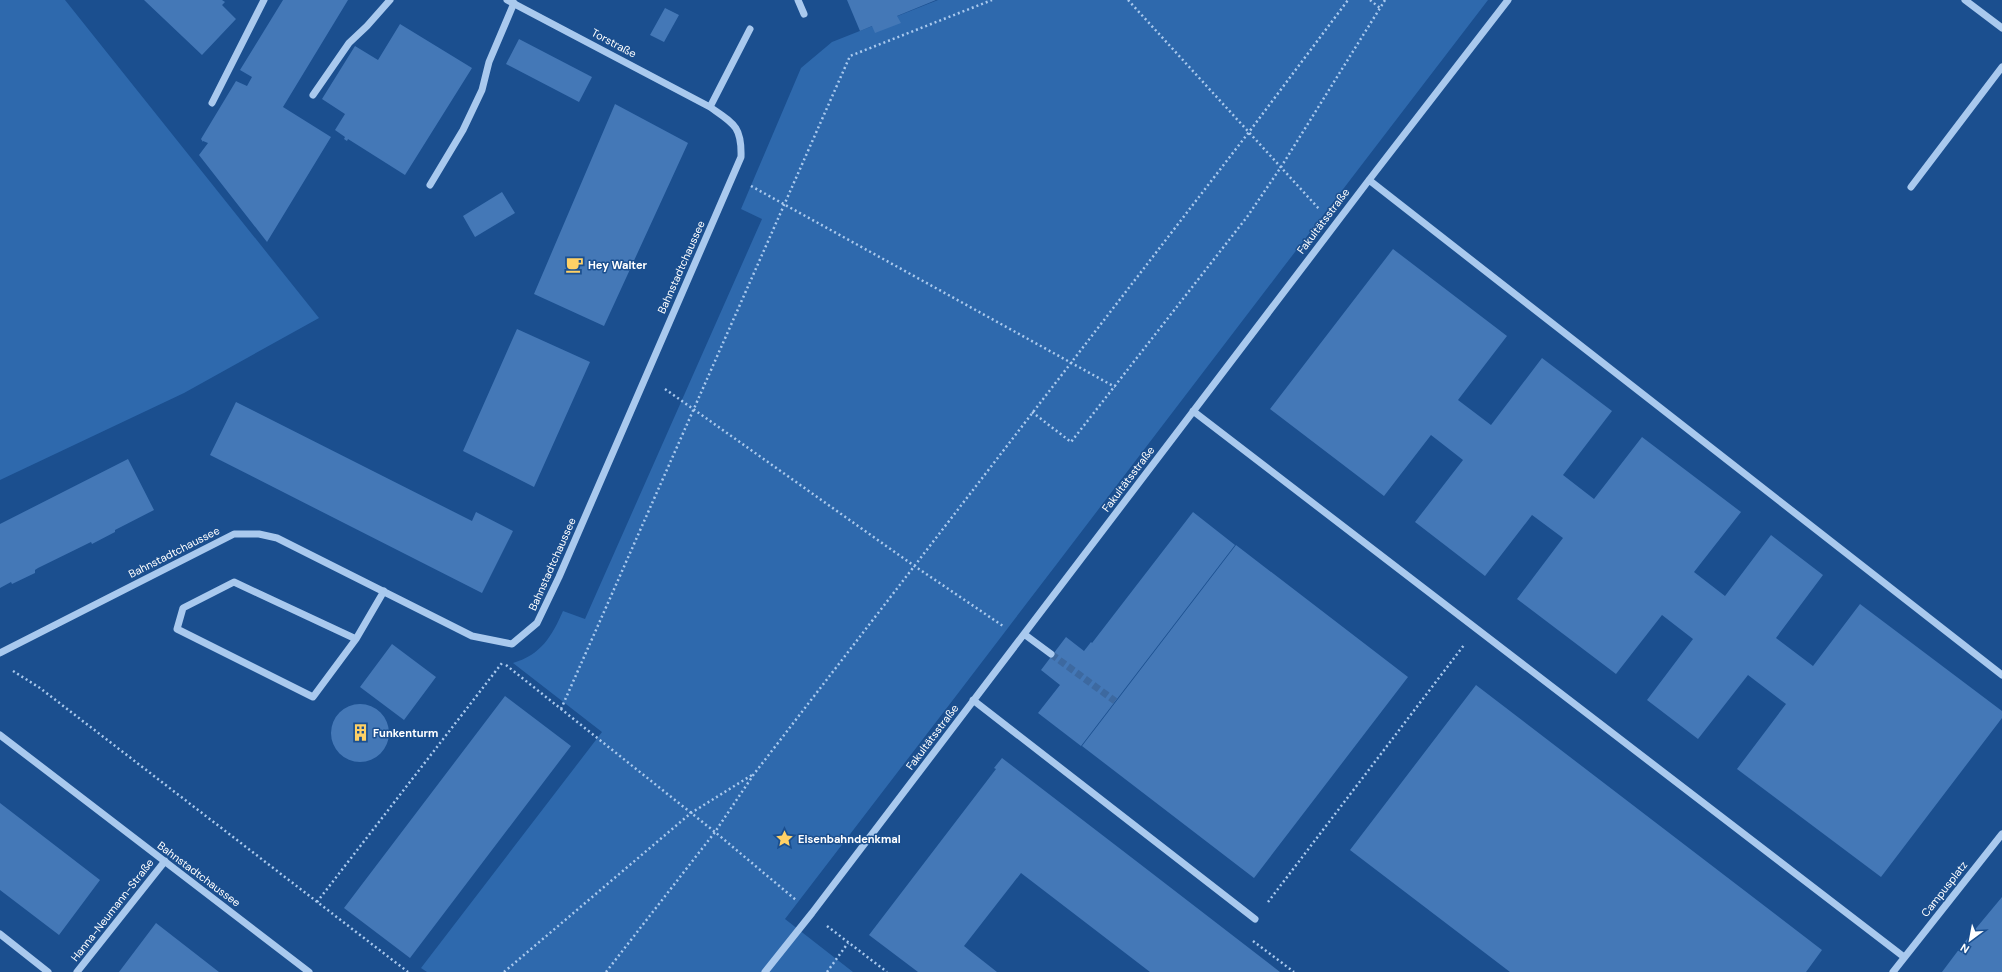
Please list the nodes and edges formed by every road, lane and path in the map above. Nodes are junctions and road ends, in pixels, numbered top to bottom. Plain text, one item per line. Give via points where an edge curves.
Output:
1 (264, 0) edge
2 (390, 0) edge
3 (798, 0) edge
4 (992, 0) edge
5 (1128, 0) edge
6 (1348, 0) edge
7 (1370, 0) edge
8 (1385, 0) edge
9 (1508, 0) edge
10 (1965, 0) edge
11 (510, 2) edge
12 (1380, 8) junction
13 (804, 14) dead end
14 (2002, 28) edge
15 (750, 29) dead end
16 (2002, 67) edge
17 (313, 96) dead end
18 (212, 103) dead end
19 (710, 106) junction
20 (1249, 132) junction
21 (1281, 166) junction
22 (733, 176) junction
23 (1369, 180) junction
24 (430, 185) dead end
25 (1911, 187) dead end
26 (785, 204) junction
27 (1334, 225) junction
28 (1071, 362) junction
29 (646, 375) junction
30 (1114, 387) junction
31 (694, 410) junction
32 (1194, 411) junction
33 (1032, 412) junction
34 (913, 565) junction
35 (384, 591) junction
36 (1477, 629) junction
37 (1022, 636) junction
38 (356, 639) junction
39 (512, 644) junction
40 (0, 653) edge
41 (1052, 654) tunnel mouth
42 (502, 662) junction
43 (7, 667) dead end
44 (2002, 675) edge
45 (973, 700) junction
46 (561, 709) junction
47 (0, 735) edge
48 (754, 774) junction
49 (691, 813) junction
50 (715, 832) junction
51 (2002, 834) edge
52 (165, 861) junction
53 (318, 902) junction
54 (812, 913) junction
55 (1255, 919) joint
56 (0, 934) edge
57 (848, 943) junction
58 (1904, 957) junction
59 (48, 972) edge
60 (77, 972) edge
61 (309, 972) edge
62 (408, 972) edge
63 (504, 972) edge
64 (606, 972) edge
65 (765, 972) edge
66 (827, 972) edge
67 (887, 972) edge
68 (1894, 972) edge

1 - 18 street
2 - 17 street via 349,42
3 - 13 street
4 - 26 path via 850,56
5 - 20 path
6 - 20 path
7 - 12 path
8 - 12 path
9 - 23 street, Fakultätsstraße
10 - 14 street
11 - 19 street, Torstraße
11 - 24 street via 482,90 463,130
12 - 21 path
15 - 19 street
16 - 25 street
19 - 22 street, Bahnstadtchaussee via 732,122 742,139 741,157
20 - 21 path
20 - 28 path
21 - 27 path
21 - 30 path via 1247,217
22 - 26 path
22 - 29 street, Bahnstadtchaussee
23 - 27 street, Fakultätsstraße
23 - 44 street
26 - 28 path
26 - 31 path
27 - 32 street, Fakultätsstraße
28 - 30 path
28 - 33 path
29 - 31 path
29 - 39 street, Bahnstadtchaussee via 537,623
30 - 33 path via 1071,442
31 - 34 path
31 - 46 path
32 - 36 street
32 - 37 street, Fakultätsstraße
33 - 34 path
34 - 37 path
34 - 48 path
35 - 38 street
35 - 39 street, Bahnstadtchaussee via 472,636
35 - 40 street, Bahnstadtchaussee via 277,538 260,534 234,534
36 - 55 path
36 - 58 street
37 - 41 street
37 - 45 street, Fakultätsstraße
38 - 38 street via 234,582 183,608 177,629 314,697
39 - 42 path
42 - 46 path
42 - 53 path
43 - 53 path via 40,688
45 - 54 street, Fakultätsstraße
45 - 55 street
46 - 49 path
47 - 52 street, Bahnstadtchaussee
48 - 49 path
48 - 50 path
49 - 50 path
49 - 63 path
50 - 54 path
50 - 64 path
51 - 58 street, Campusplatz
52 - 60 street, Hanna-Neumann-Straße
52 - 61 street, Bahnstadtchaussee
53 - 62 path
54 - 57 path
54 - 65 street, Fakultätsstraße
56 - 59 street
57 - 66 path
57 - 67 path
58 - 68 street, Campusplatz

